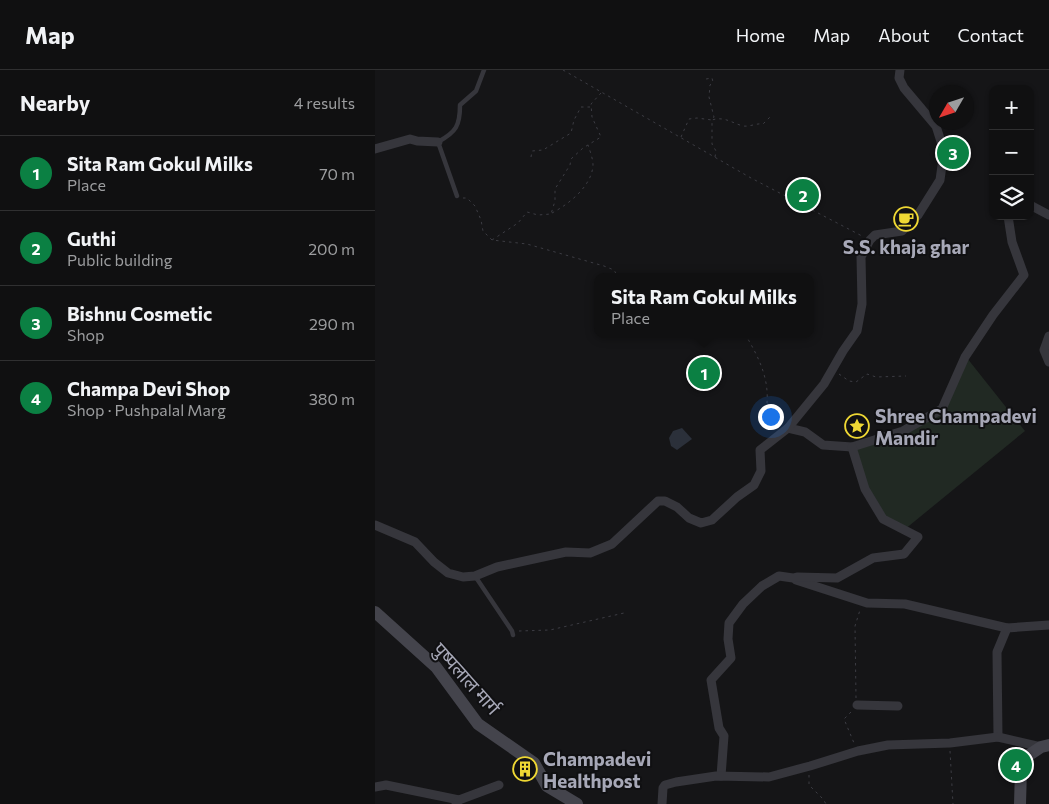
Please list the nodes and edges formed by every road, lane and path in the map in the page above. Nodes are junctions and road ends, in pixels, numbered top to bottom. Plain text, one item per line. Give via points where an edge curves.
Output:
1 (484, 70) edge
2 (563, 70) edge
3 (900, 70) edge
4 (713, 74) dead end
5 (712, 78) junction
6 (706, 79) dead end
7 (601, 92) junction
8 (592, 107) junction
9 (771, 116) dead end
10 (712, 120) junction
11 (681, 138) junction
12 (438, 142) junction
13 (588, 144) junction
14 (375, 149) edge
15 (531, 157) dead end
16 (715, 157) junction
17 (457, 196) joint
18 (1034, 207) edge
19 (551, 214) junction
20 (1049, 215) edge
21 (1009, 220) edge
22 (492, 240) junction
23 (870, 240) junction
24 (616, 273) edge
25 (1049, 336) edge
26 (747, 338) edge
27 (1049, 362) edge
28 (832, 369) junction
29 (906, 376) dead end
30 (788, 428) junction
31 (852, 447) junction
32 (375, 525) edge
33 (475, 576) junction
34 (793, 578) junction
35 (867, 603) junction
36 (375, 612) edge
37 (624, 613) dead end
38 (1049, 625) edge
39 (1007, 628) junction
40 (513, 633) joint
41 (857, 705) junction
42 (898, 706) dead end
43 (998, 738) junction
44 (950, 743) junction
45 (1045, 746) edge
46 (858, 751) junction
47 (810, 766) junction
48 (721, 776) junction
49 (499, 785) dead end
50 (375, 787) edge
51 (457, 802) edge
52 (577, 804) edge
53 (662, 804) edge
54 (826, 804) edge
55 (953, 804) edge
56 (1020, 804) edge

1 - 12 lane via 476,91 460,105 460,120 452,134
2 - 7 path
3 - 23 street via 899,78 904,88 936,126 944,151 940,180 918,215 902,231 875,234
4 - 5 path
5 - 6 path
5 - 10 path via 709,97
7 - 8 path
7 - 11 path
8 - 13 path via 601,136
8 - 15 path via 581,107 571,132 543,150 533,151
9 - 10 path via 763,124 751,126 726,119
10 - 11 path via 689,119
10 - 16 path
11 - 16 path
12 - 14 street via 410,139
12 - 17 lane
13 - 19 path via 571,159 555,189
13 - 19 path via 593,165 589,176 581,191 567,205
16 - 23 path
17 - 22 path via 467,198 475,206 483,231
18 - 20 street
19 - 22 path via 527,212 518,223
21 - 31 street via 1012,242 1024,274 965,357 942,409 903,431
22 - 24 path via 527,244 604,266
23 - 28 street via 861,257 862,304 857,330
25 - 27 street via 1044,350
26 - 30 path via 765,376 767,403
28 - 29 path via 856,382 867,374 876,378
28 - 30 street via 824,384
30 - 31 street via 805,432 823,445
30 - 33 street via 760,450 761,471 754,485 712,520 701,523 677,507 658,501 612,544 589,553 566,552 497,567
31 - 34 street via 865,490 883,518 918,537 904,554 873,558 837,578
32 - 33 street via 415,542 448,573 463,578
33 - 40 lane
34 - 35 street
34 - 48 street via 779,576 762,586 743,604 729,624 731,658 711,680 719,728 724,736
35 - 39 street via 905,604
35 - 41 path via 861,607 855,626
36 - 52 street, पुष्पलाल मार्ग via 436,668 479,724 534,763 547,786
37 - 40 path via 550,630
38 - 39 street
39 - 43 street via 997,652
41 - 42 street
41 - 46 path via 845,719
43 - 44 street
43 - 45 street
44 - 46 street via 888,745
44 - 55 path
45 - 56 street via 1023,759
46 - 47 street
47 - 48 street via 769,777
47 - 54 path via 809,784
48 - 53 street via 665,785
49 - 51 street
50 - 51 street via 386,785

